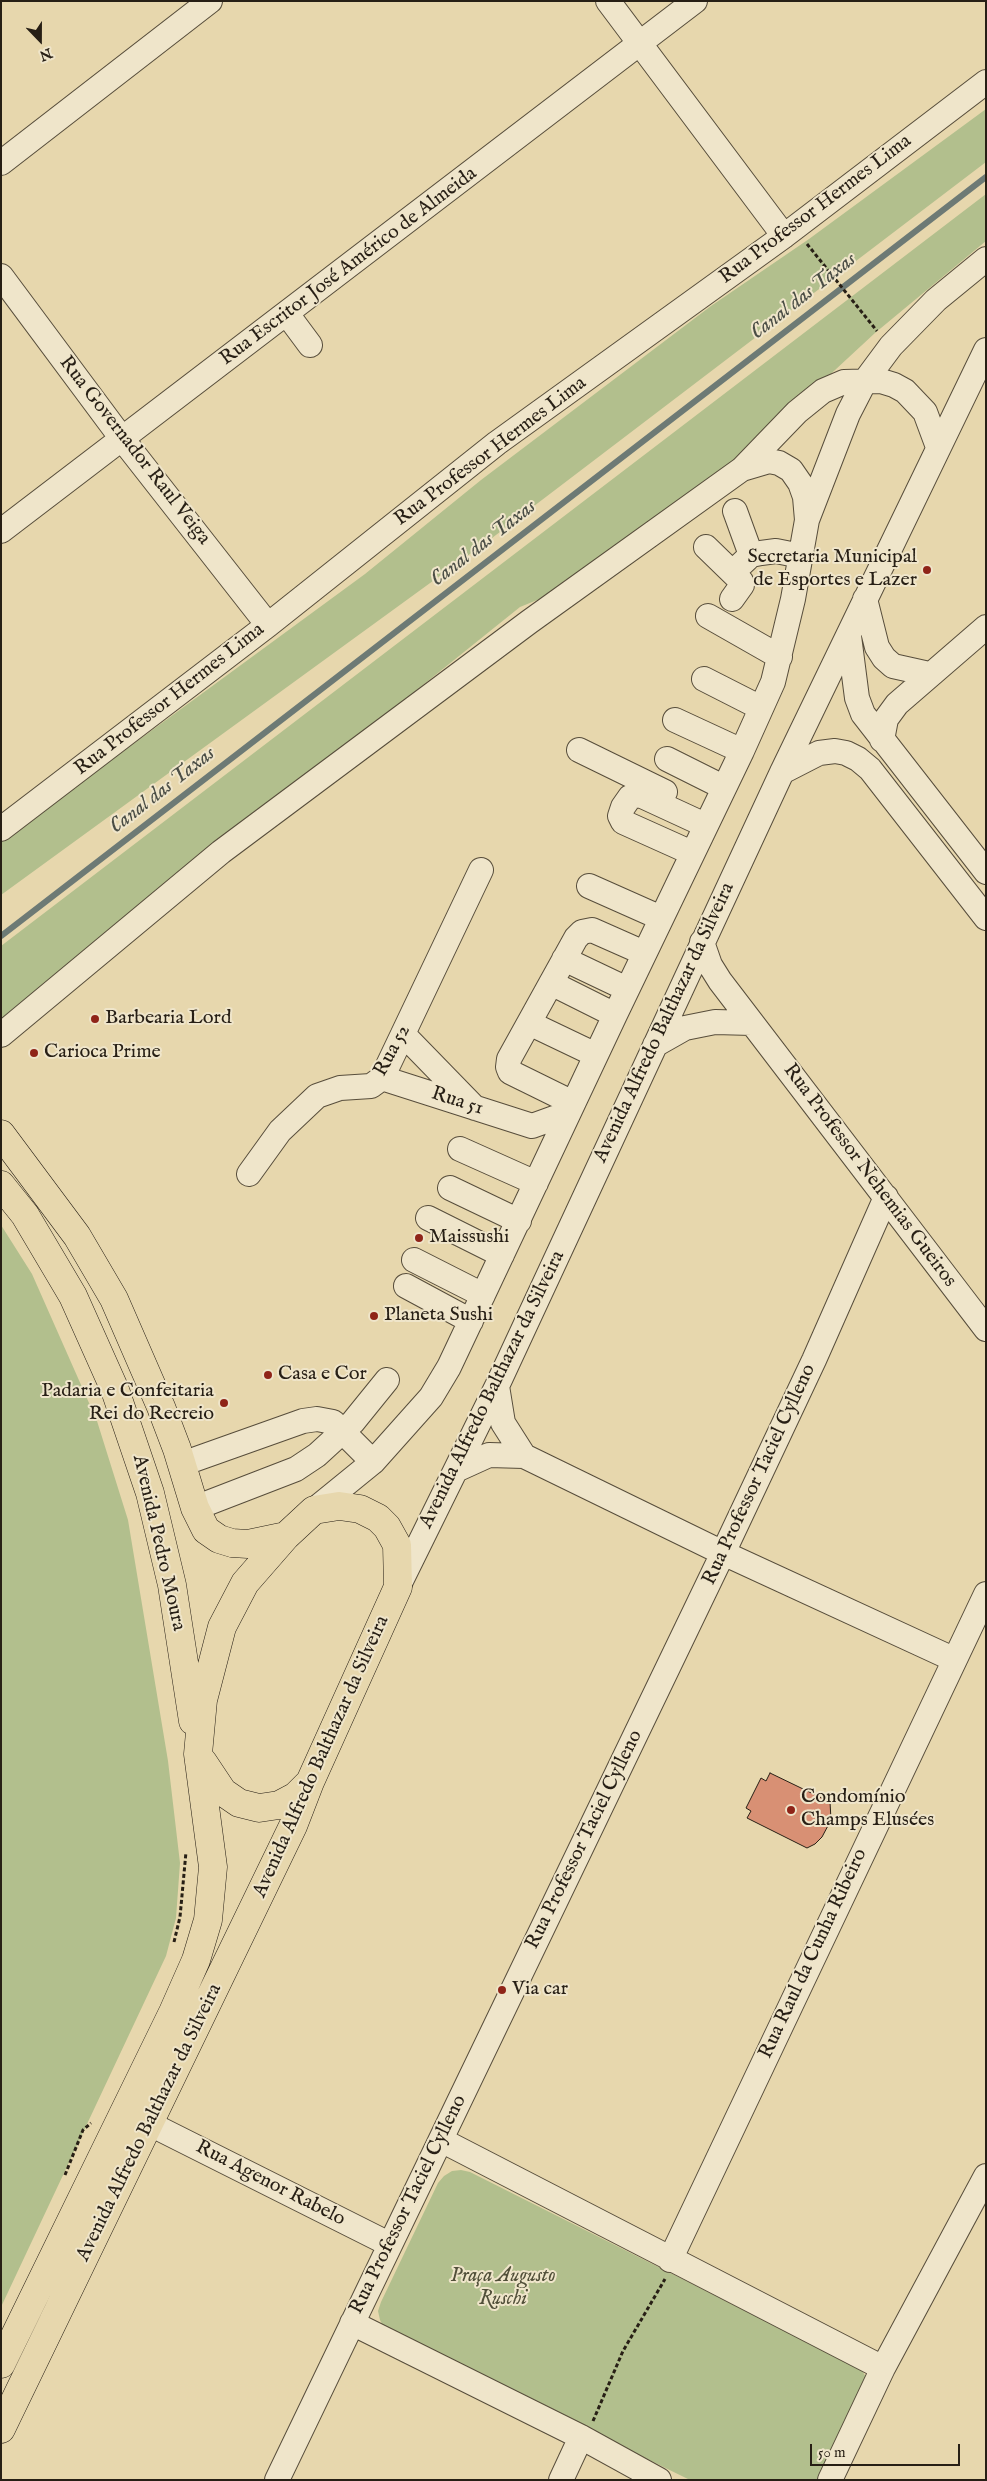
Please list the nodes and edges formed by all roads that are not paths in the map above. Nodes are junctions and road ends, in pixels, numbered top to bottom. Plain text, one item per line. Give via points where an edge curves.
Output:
1 (210, 1) edge
2 (608, 1) edge
3 (696, 1) edge
4 (641, 43) junction
5 (986, 82) edge
6 (1, 163) edge
7 (784, 236) junction
8 (986, 259) edge
9 (1, 276) edge
10 (287, 314) junction
11 (310, 345) dead end
12 (986, 350) edge
13 (864, 381) junction
14 (123, 440) junction
15 (938, 447) junction
16 (742, 469) junction
17 (735, 511) dead end
18 (807, 520) junction
19 (1, 531) edge
20 (706, 547) dead end
21 (751, 555) junction
22 (801, 556) junction
23 (733, 572) junction
24 (732, 599) dead end
25 (865, 599) junction
26 (708, 616) dead end
27 (268, 624) junction
28 (986, 626) edge
29 (849, 636) junction
30 (780, 657) junction
31 (929, 674) junction
32 (704, 679) dead end
33 (761, 708) junction
34 (674, 720) dead end
35 (882, 740) junction
36 (578, 750) dead end
37 (742, 751) junction
38 (667, 759) dead end
39 (782, 772) junction
40 (723, 787) junction
41 (680, 813) junction
42 (706, 825) junction
43 (1, 829) edge
44 (692, 853) junction
45 (481, 870) dead end
46 (986, 872) edge
47 (589, 886) dead end
48 (661, 918) junction
49 (986, 918) edge
50 (702, 942) junction
51 (644, 953) junction
52 (564, 959) junction
53 (551, 983) junction
54 (627, 989) junction
55 (615, 1015) junction
56 (529, 1023) junction
57 (752, 1023) junction
58 (403, 1034) junction
59 (1, 1035) edge
60 (655, 1044) junction
61 (596, 1055) junction
62 (382, 1078) junction
63 (571, 1108) junction
64 (476, 1109) junction
65 (532, 1126) junction
66 (1, 1134) edge
67 (460, 1149) dead end
68 (249, 1174) dead end
69 (541, 1174) junction
70 (1, 1185) edge
71 (450, 1188) dead end
72 (886, 1197) junction
73 (428, 1218) dead end
74 (519, 1221) junction
75 (502, 1255) junction
76 (414, 1260) dead end
77 (406, 1286) dead end
78 (483, 1295) junction
79 (471, 1321) junction
80 (986, 1329) edge
81 (387, 1380) dead end
82 (497, 1386) junction
83 (343, 1431) junction
84 (524, 1456) junction
85 (373, 1462) junction
86 (182, 1464) junction
87 (456, 1470) junction
88 (195, 1508) junction
89 (314, 1510) junction
90 (286, 1536) junction
91 (723, 1553) junction
92 (398, 1587) junction
93 (986, 1594) edge
94 (953, 1659) junction
95 (198, 1754) junction
96 (310, 1782) junction
97 (150, 2124) junction
98 (441, 2140) junction
99 (986, 2176) edge
100 (389, 2244) junction
101 (670, 2260) junction
102 (352, 2324) junction
103 (1, 2364) edge
104 (883, 2368) junction
105 (1, 2429) edge
106 (582, 2438) junction
107 (277, 2480) edge
108 (561, 2480) edge
109 (659, 2480) edge
110 (830, 2480) edge

1 - 6 street
2 - 4 street
3 - 4 street, Rua Escritor José Américo de Almeida
4 - 7 street
4 - 10 street, Rua Escritor José Américo de Almeida
5 - 7 street, Rua Professor Hermes Lima
7 - 27 street, Rua Professor Hermes Lima via 497,444
8 - 13 street, Avenida Alfredo Balthazar da Silveira via 936,300 891,346
9 - 14 street, Rua Governador Raul Veiga
10 - 11 street
10 - 14 street, Rua Escritor José Américo de Almeida
12 - 15 street, Avenida Alfredo Balthazar da Silveira
13 - 15 street via 881,382 905,391 925,412
13 - 16 street via 844,382 823,391 797,412
13 - 18 street, Avenida Alfredo Balthazar da Silveira
14 - 19 street, Rua Escritor José Américo de Almeida
14 - 27 street, Rua Governador Raul Veiga
15 - 25 street, Avenida Alfredo Balthazar da Silveira
16 - 18 street via 768,461 791,470 805,497
16 - 59 street via 529,622 221,852
17 - 21 street
18 - 22 street, Avenida Alfredo Balthazar da Silveira
20 - 23 street
21 - 22 street via 776,551
21 - 23 street
22 - 30 street, Avenida Alfredo Balthazar da Silveira
23 - 24 street via 742,585
25 - 29 street, Avenida Alfredo Balthazar da Silveira
25 - 31 street via 876,647 884,658 893,666
26 - 30 street
27 - 43 street, Rua Professor Hermes Lima
28 - 31 street
29 - 35 street via 860,708
29 - 39 street, Avenida Alfredo Balthazar da Silveira
30 - 33 street, Avenida Alfredo Balthazar da Silveira
31 - 35 street via 888,714
32 - 33 street
33 - 37 street, Avenida Alfredo Balthazar da Silveira
34 - 37 street
35 - 46 street
36 - 41 street via 683,800 685,805
37 - 40 street, Avenida Alfredo Balthazar da Silveira
38 - 40 street
39 - 49 street via 819,753 835,751 858,759 870,769
39 - 50 street, Avenida Alfredo Balthazar da Silveira
40 - 42 street, Avenida Alfredo Balthazar da Silveira
41 - 42 street
41 - 44 street via 635,794 630,796 620,819
42 - 44 street, Avenida Alfredo Balthazar da Silveira
44 - 48 street, Avenida Alfredo Balthazar da Silveira
45 - 58 street, Rua 52
47 - 48 street
48 - 51 street, Avenida Alfredo Balthazar da Silveira
50 - 57 street, Rua Professor Nehemias Gueiros via 710,965
50 - 60 street, Avenida Alfredo Balthazar da Silveira
51 - 52 street via 586,930 576,938
51 - 54 street, Avenida Alfredo Balthazar da Silveira
52 - 53 street
52 - 54 street
53 - 55 street
53 - 56 street
54 - 55 street, Avenida Alfredo Balthazar da Silveira
55 - 61 street, Avenida Alfredo Balthazar da Silveira
56 - 61 street
56 - 63 street via 509,1059 510,1072
57 - 60 street via 715,1022 685,1028
57 - 72 street, Rua Professor Nehemias Gueiros
58 - 62 street, Rua 52
58 - 64 street
60 - 82 street, Avenida Alfredo Balthazar da Silveira
61 - 63 street, Avenida Alfredo Balthazar da Silveira
62 - 64 street, Rua 51
62 - 68 street, Rua 52 via 371,1086 340,1088 318,1096 280,1131
63 - 65 street
63 - 69 street, Avenida Alfredo Balthazar da Silveira
64 - 65 street, Rua 51
65 - 69 street
66 - 86 main road, Avenida Pedro Moura via 77,1236 114,1299
67 - 69 street
69 - 74 street, Avenida Alfredo Balthazar da Silveira
70 - 95 main road, Avenida Pedro Moura via 25,1215 73,1296 115,1390 141,1462 172,1585
71 - 74 street
72 - 80 street, Rua Professor Nehemias Gueiros
72 - 91 street, Rua Professor Taciel Cylleno
73 - 75 street
74 - 75 street, Avenida Alfredo Balthazar da Silveira
75 - 78 street, Avenida Alfredo Balthazar da Silveira
76 - 78 street
77 - 79 street
78 - 79 street, Avenida Alfredo Balthazar da Silveira
79 - 85 street, Avenida Alfredo Balthazar da Silveira via 431,1397
81 - 83 street
82 - 84 street via 503,1423
82 - 87 street, Avenida Alfredo Balthazar da Silveira
83 - 85 street
83 - 86 street via 327,1420 303,1421
83 - 88 street via 296,1469
84 - 87 street via 489,1455
84 - 91 street
85 - 89 street, Avenida Alfredo Balthazar da Silveira
86 - 88 main road, Avenida Pedro Moura
87 - 92 street, Avenida Alfredo Balthazar da Silveira
88 - 90 main road, Avenida Pedro Moura via 206,1530 225,1541 248,1544
89 - 90 main road, Avenida Alfredo Balthazar da Silveira
89 - 92 main road via 339,1506 360,1509 378,1518 397,1545
90 - 95 main road, Avenida Alfredo Balthazar da Silveira via 244,1583 222,1627 203,1700
91 - 94 street
91 - 98 street, Rua Professor Taciel Cylleno
92 - 96 main road, Avenida Alfredo Balthazar da Silveira
93 - 94 street, Rua Raul da Cunha Ribeiro
94 - 101 street, Rua Raul da Cunha Ribeiro
95 - 96 main road via 222,1792 239,1803 259,1808 279,1805 296,1796
95 - 103 main road, Avenida Alfredo Balthazar da Silveira via 212,1867 208,1920 196,1960
96 - 97 main road, Avenida Alfredo Balthazar da Silveira via 293,1826
97 - 100 street, Rua Agenor Rabelo
97 - 105 main road, Avenida Alfredo Balthazar da Silveira
98 - 100 street, Rua Professor Taciel Cylleno
98 - 101 street
99 - 104 street
100 - 102 street, Rua Professor Taciel Cylleno
101 - 104 street
102 - 106 street
102 - 107 street, Rua Professor Taciel Cylleno
104 - 110 street
106 - 108 street
106 - 109 street

